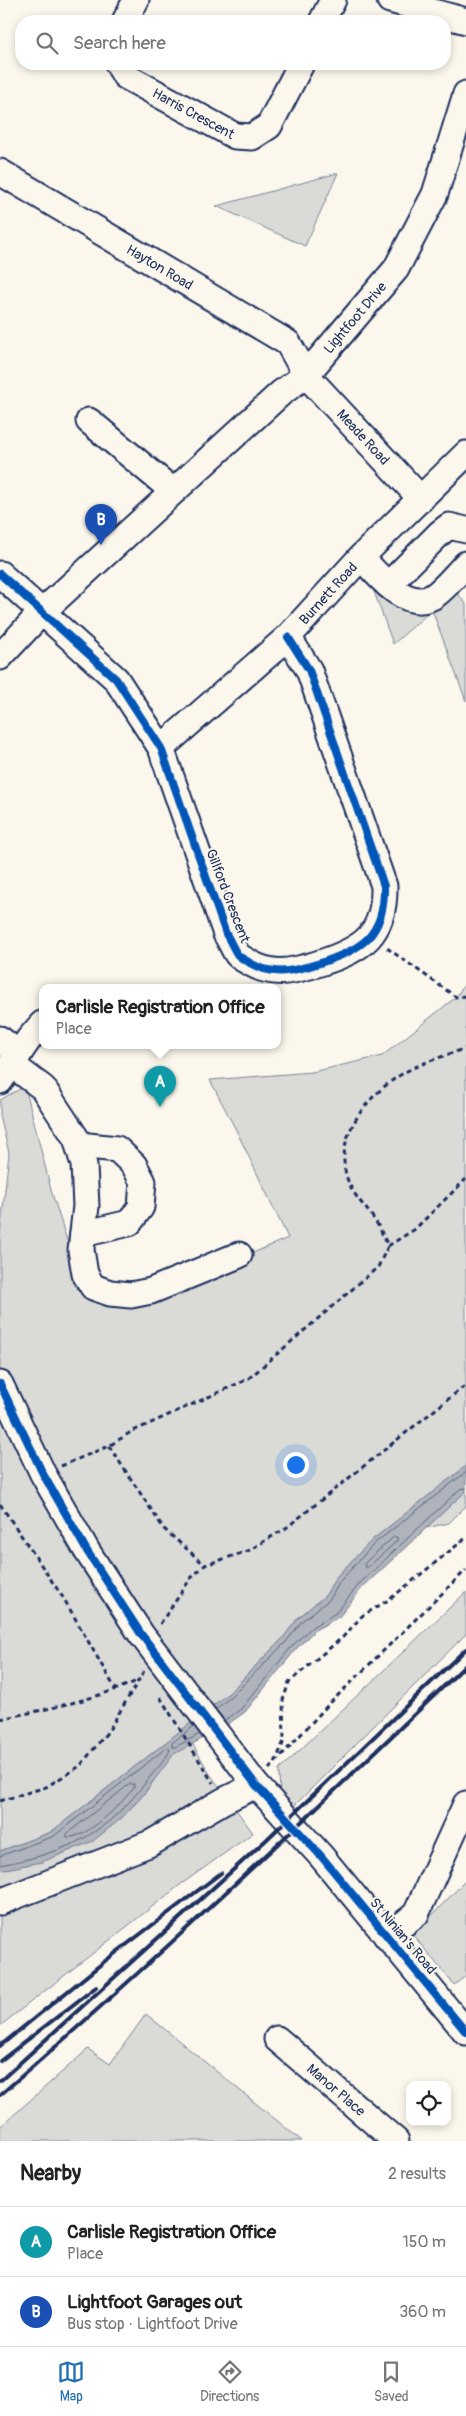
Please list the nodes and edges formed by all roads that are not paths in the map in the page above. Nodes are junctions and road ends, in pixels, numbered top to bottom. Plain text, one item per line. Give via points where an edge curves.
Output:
1 (136, 0) edge
2 (333, 0) edge
3 (390, 0) edge
4 (128, 15) edge
5 (325, 15) edge
6 (444, 15) edge
7 (451, 17) edge
8 (466, 21) edge
9 (122, 70) edge
10 (298, 70) edge
11 (466, 94) edge
12 (0, 172) edge
13 (306, 375) junction
14 (89, 421) dead end
15 (464, 460) edge
16 (173, 491) junction
17 (421, 499) junction
18 (466, 530) edge
19 (361, 558) junction
20 (466, 564) edge
21 (0, 574) edge
22 (388, 585) junction
23 (42, 612) junction
24 (288, 637) junction
25 (0, 657) edge
26 (161, 748) junction
27 (39, 1027) edge
28 (8, 1059) edge
29 (79, 1145) junction
30 (83, 1234) junction
31 (239, 1255) dead end
32 (0, 1384) edge
33 (256, 1785) junction
34 (466, 1804) edge
35 (0, 1902) edge
36 (387, 1937) junction
37 (466, 2032) edge
38 (277, 2039) dead end
39 (396, 2141) edge

1 - 4 street
2 - 5 street
3 - 6 street
7 - 8 street
9 - 10 street, Harris Crescent via 125,76 234,136 252,137 269,126
11 - 13 street, Lightfoot Drive via 435,194 396,269
12 - 13 street, Hayton Road via 288,343
13 - 16 street, Lightfoot Drive via 281,393
13 - 17 street, Meade Road
14 - 16 street
15 - 17 street, Burnett Road
16 - 23 street, Lightfoot Drive
17 - 19 street, Burnett Road
18 - 22 street via 450,526 440,533
19 - 22 street
19 - 24 street, Burnett Road
20 - 22 street via 433,596 424,600 404,596
21 - 23 street, Gillford Crescent
23 - 25 street, Lightfoot Drive
23 - 26 street, Gillford Crescent via 116,679
24 - 26 street, Burnett Road
24 - 26 street, Gillford Crescent via 309,670 384,886 382,918 360,946 345,955 292,971 274,972 238,956 226,934
27 - 28 street
28 - 29 street via 43,1088
29 - 30 street via 85,1173
29 - 30 street via 118,1149 134,1165 143,1182 141,1207 129,1224
30 - 31 street via 81,1250 85,1274 93,1287 110,1293 131,1295 151,1291
32 - 33 street, St Ninian's Road via 43,1474 87,1551 147,1642
33 - 35 street via 151,1843
33 - 36 street, St Ninian's Road via 321,1856
34 - 36 street via 416,1914
36 - 37 street, St Ninian's Road
38 - 39 street, Manor Place

